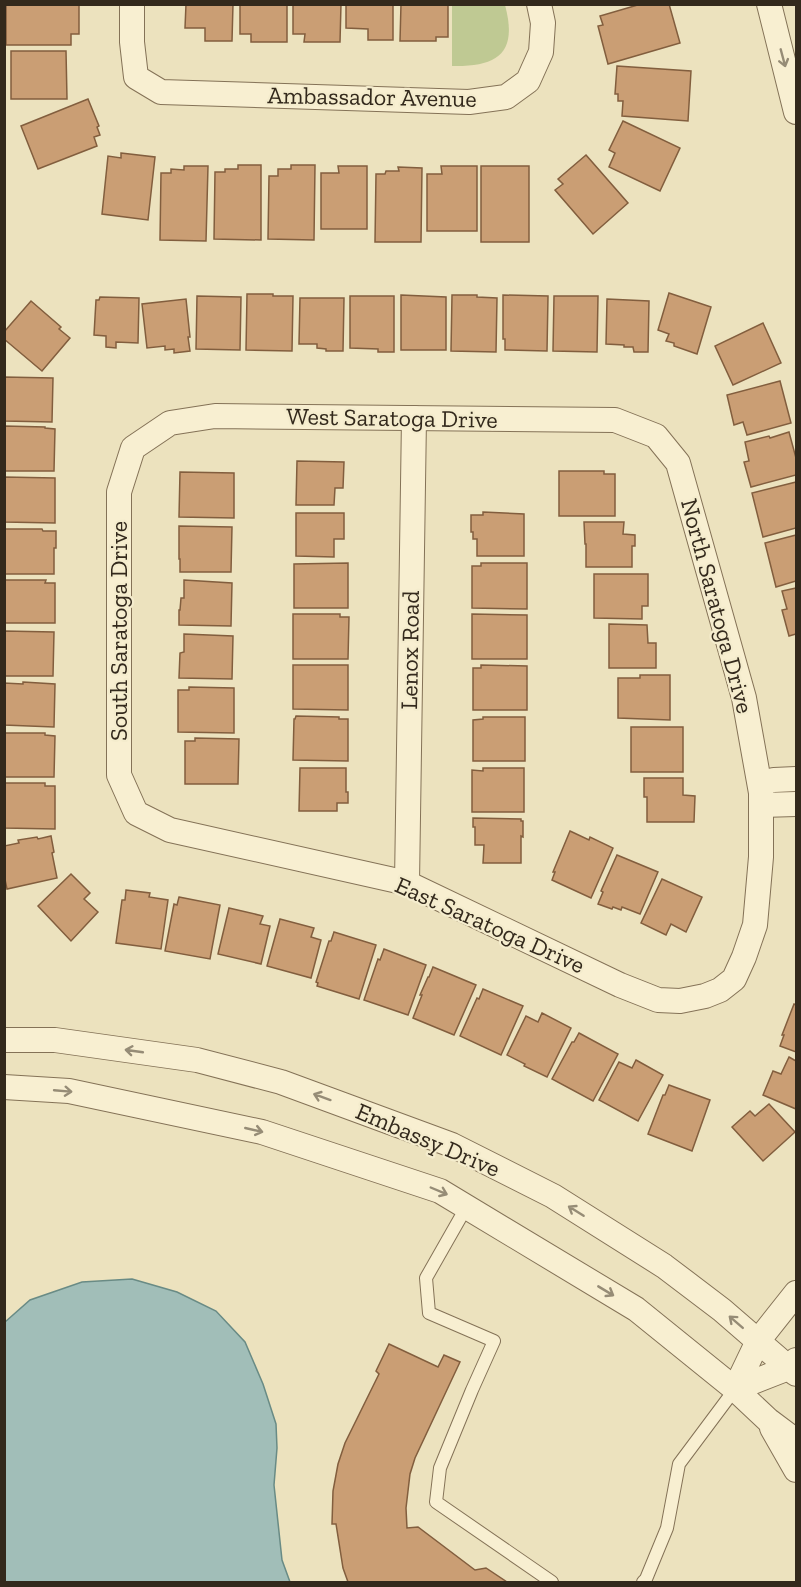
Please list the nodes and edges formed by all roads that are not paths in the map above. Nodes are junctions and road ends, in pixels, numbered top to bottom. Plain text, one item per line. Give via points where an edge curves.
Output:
1 (132, 4) edge
2 (539, 4) edge
3 (769, 4) edge
4 (796, 112) edge
5 (414, 418) junction
6 (656, 436) joint
7 (133, 448) joint
8 (796, 780) edge
9 (760, 794) junction
10 (796, 804) edge
11 (136, 813) joint
12 (407, 883) junction
13 (734, 979) joint
14 (4, 1040) edge
15 (4, 1087) edge
16 (467, 1206) junction
17 (796, 1293) edge
18 (758, 1341) junction
19 (795, 1367) edge
20 (735, 1389) junction
21 (768, 1420) junction
22 (796, 1441) edge
23 (796, 1470) edge
24 (552, 1582) edge
25 (643, 1582) edge

1 - 2 street, Ambassador Avenue via 136,77 161,92 469,102 506,97 528,81 541,51 543,23
3 -> 4 street
5 - 6 street, West Saratoga Drive via 615,420
5 - 7 street, West Saratoga Drive via 215,416 170,423
5 - 12 street, Lenox Road
6 - 9 street, North Saratoga Drive via 678,463 744,698
7 - 11 street, South Saratoga Drive via 119,492 120,775
8 - 9 street via 774,780
9 - 10 street
9 - 13 street, North Saratoga Drive via 761,857 755,925
11 - 12 street, East Saratoga Drive via 170,830
12 - 13 street, East Saratoga Drive via 658,1000 705,996
18 -> 14 street, Embassy Drive via 664,1266 553,1196 452,1145 281,1082 197,1059 56,1040
15 -> 16 street, Embassy Drive via 69,1091 262,1132 440,1191
16 -> 20 street, Embassy Drive via 636,1309
16 - 24 lane via 426,1278 429,1313 494,1341 440,1468 436,1502
17 - 18 street
18 - 19 street, Embassy Drive
18 - 20 street
19 - 20 street
20 - 21 street, Embassy Drive
20 - 25 lane via 679,1464 667,1528
21 - 22 street, Embassy Drive
21 - 23 street, Embassy Drive

